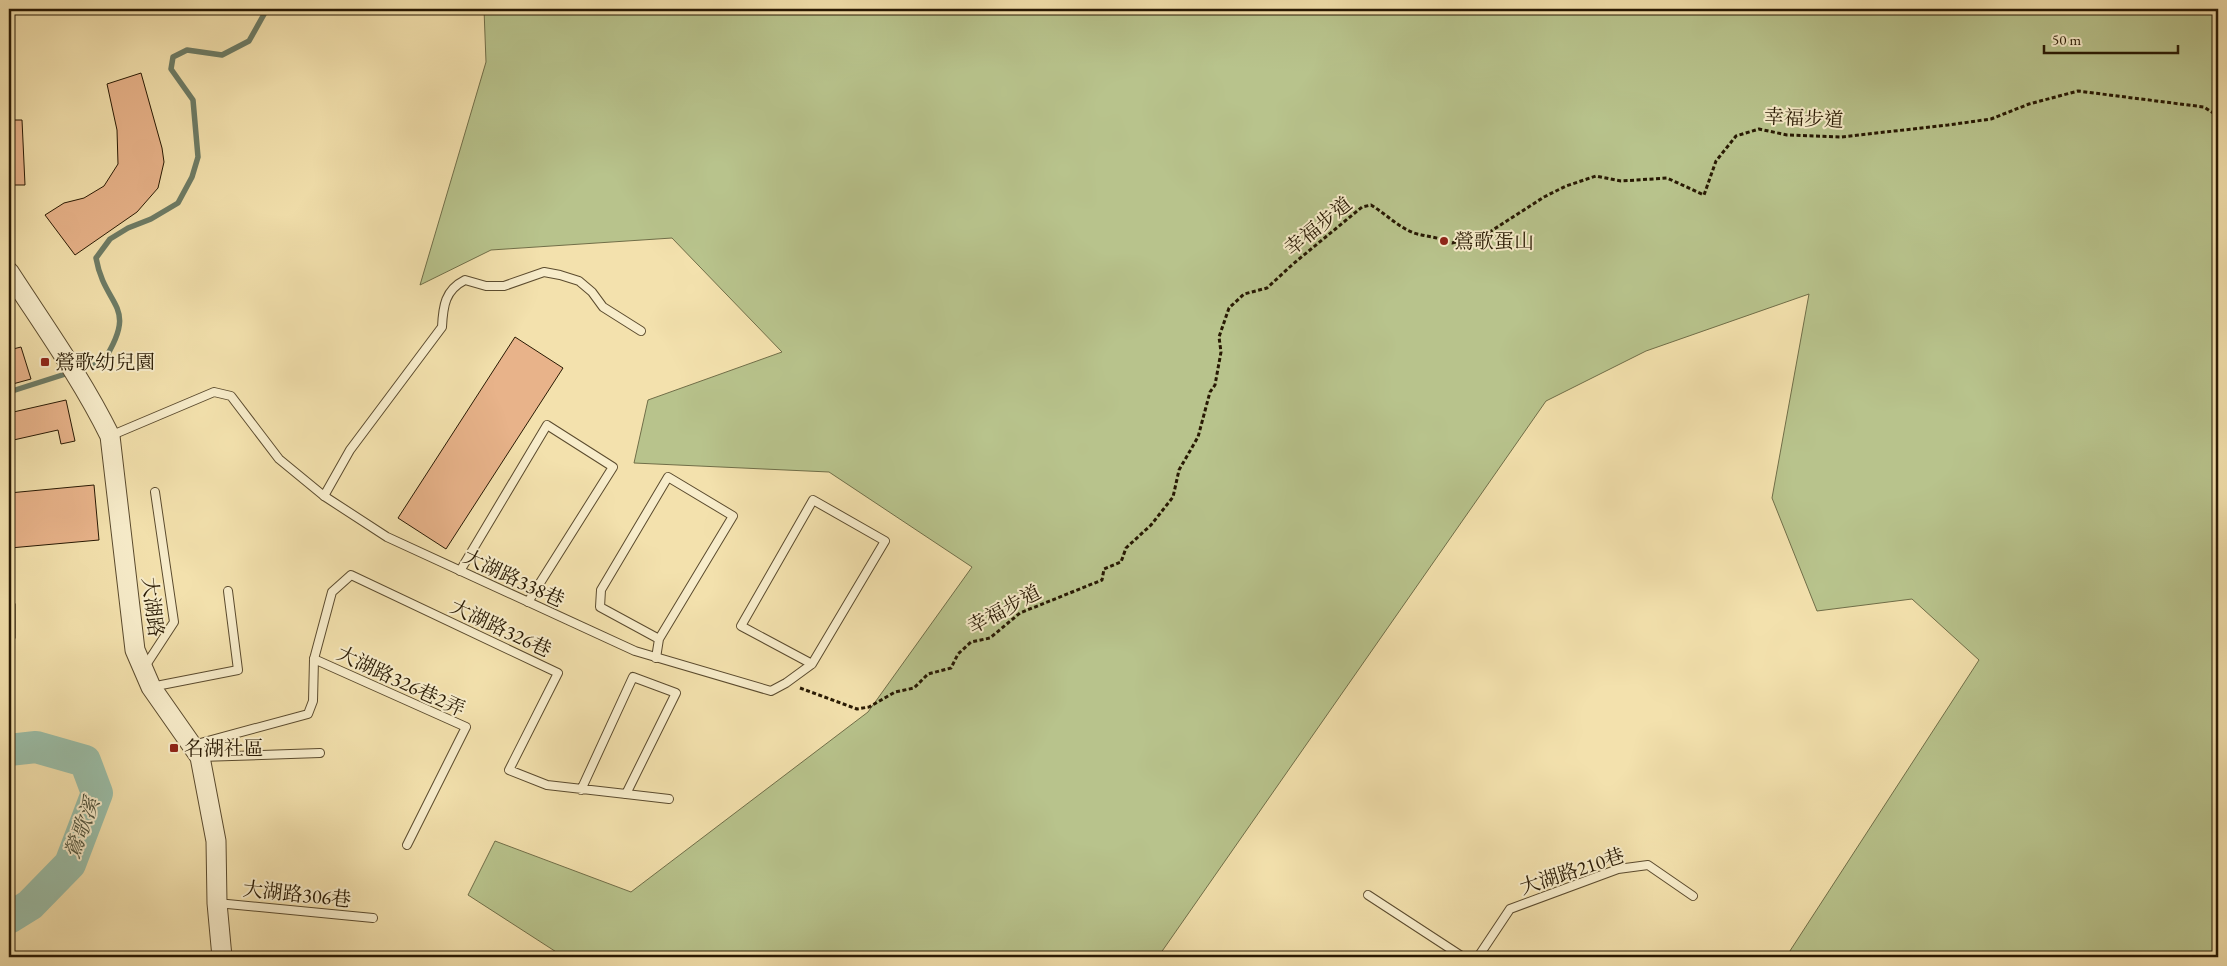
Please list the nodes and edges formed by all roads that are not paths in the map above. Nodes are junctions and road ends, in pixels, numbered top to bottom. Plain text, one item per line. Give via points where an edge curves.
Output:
1 (9, 272) edge
2 (641, 331) dead end
3 (110, 436) junction
4 (155, 492) dead end
5 (324, 496) junction
6 (460, 571) junction
7 (228, 590) dead end
8 (528, 602) junction
9 (659, 639) junction
10 (656, 658) junction
11 (314, 659) junction
12 (812, 664) junction
13 (143, 670) junction
14 (151, 687) junction
15 (196, 751) junction
16 (320, 753) dead end
17 (581, 790) junction
18 (626, 794) junction
19 (669, 799) dead end
20 (407, 845) dead end
21 (1368, 896) dead end
22 (1692, 896) dead end
23 (217, 903) junction
24 (373, 918) dead end
25 (222, 957) edge
26 (1463, 957) edge
27 (1478, 957) edge

1 - 3 street, 大湖路 via 62,353
2 - 5 lane via 602,307 579,281 544,272 504,286 486,286 465,280 455,285 442,308 442,327 350,450
3 - 5 lane, 大湖路338巷 via 214,392 232,396 279,459
3 - 13 street, 大湖路 via 135,650
4 - 13 lane via 174,622
5 - 6 lane, 大湖路338巷 via 386,537
6 - 8 lane, 大湖路338巷
6 - 8 lane via 547,424 613,467
7 - 14 lane via 238,670
8 - 10 lane, 大湖路338巷
9 - 9 lane via 733,516 668,478 602,590 600,607
9 - 10 lane
10 - 12 lane, 大湖路338巷 via 771,691
11 - 15 lane, 大湖路326巷 via 313,700 308,714
11 - 17 lane, 大湖路326巷 via 332,592 351,575 558,673 510,770 547,785
11 - 20 lane, 大湖路326巷2弄 via 466,727
12 - 12 lane, 大湖路338巷 via 885,541 813,500 741,626
13 - 14 street, 大湖路
14 - 15 street, 大湖路
15 - 16 lane
15 - 23 street, 大湖路 via 216,841
17 - 18 lane, 大湖路326巷
17 - 18 lane via 633,677 676,693
18 - 19 lane, 大湖路326巷
21 - 26 lane
22 - 27 lane, 大湖路210巷 via 1648,865 1618,869 1510,909
23 - 24 lane, 大湖路306巷
23 - 25 street, 大湖路

